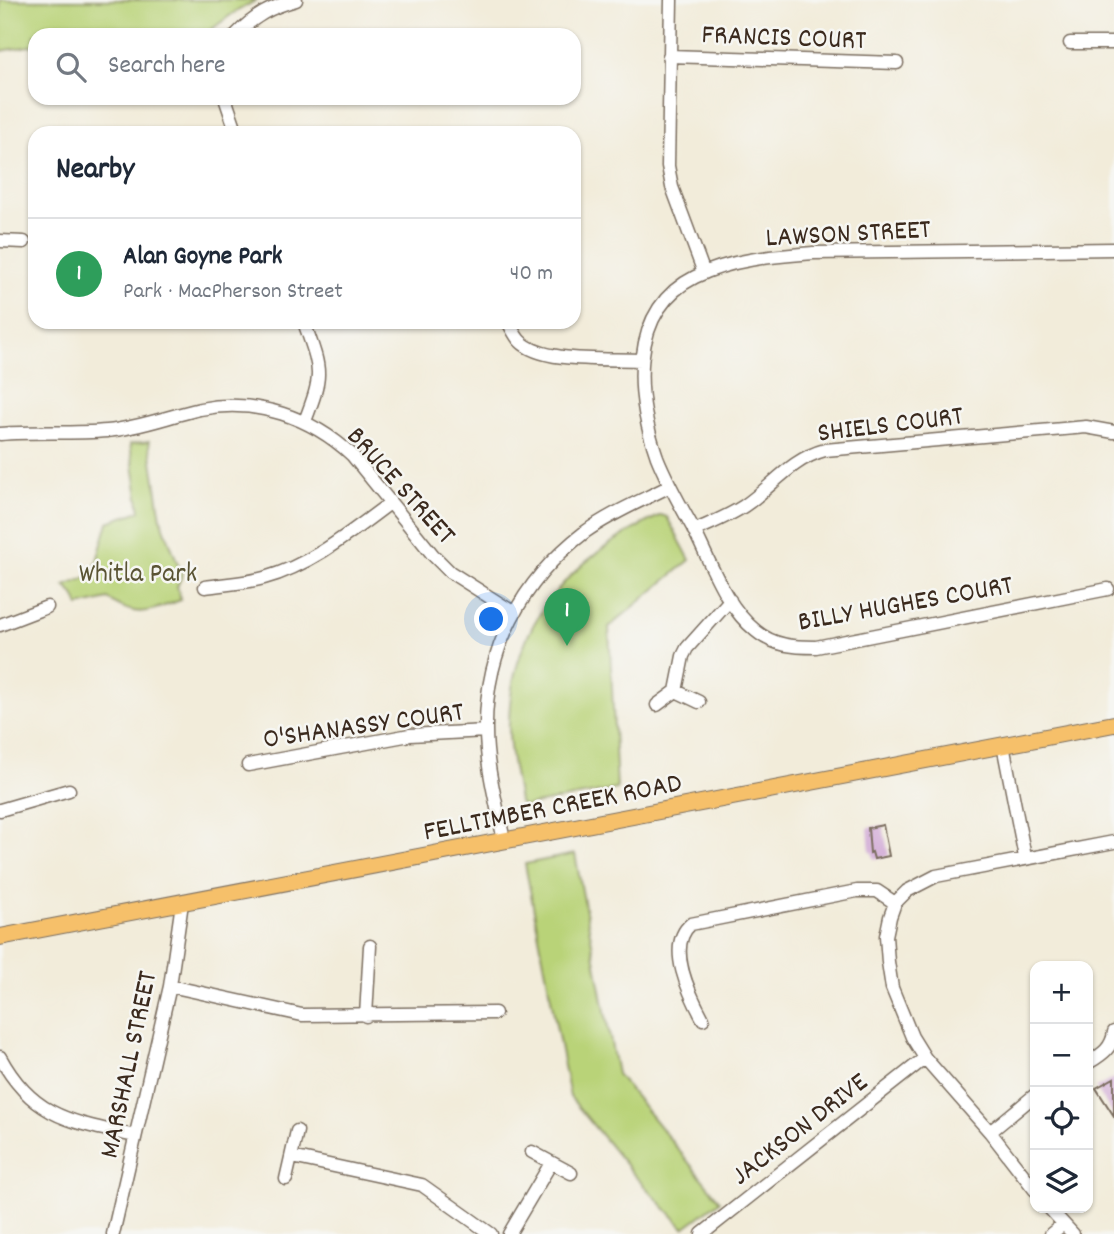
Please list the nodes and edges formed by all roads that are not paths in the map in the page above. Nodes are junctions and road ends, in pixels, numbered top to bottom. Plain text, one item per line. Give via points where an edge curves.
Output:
1 (296, 0) edge
2 (671, 0) edge
3 (242, 28) edge
4 (1070, 43) dead end
5 (1114, 43) edge
6 (669, 55) junction
7 (897, 64) dead end
8 (227, 105) edge
9 (235, 126) edge
10 (0, 241) edge
11 (24, 242) dead end
12 (1114, 249) edge
13 (704, 273) junction
14 (306, 329) edge
15 (512, 329) edge
16 (642, 360) junction
17 (305, 421) junction
18 (1114, 432) edge
19 (0, 434) edge
20 (670, 486) junction
21 (390, 503) junction
22 (694, 531) junction
23 (205, 587) dead end
24 (1108, 589) dead end
25 (730, 600) junction
26 (47, 607) dead end
27 (513, 612) junction
28 (0, 625) edge
29 (676, 691) junction
30 (699, 702) dead end
31 (657, 705) dead end
32 (1114, 724) edge
33 (486, 731) junction
34 (1003, 745) junction
35 (248, 765) dead end
36 (69, 790) dead end
37 (0, 810) edge
38 (504, 841) junction
39 (1114, 842) edge
40 (1025, 857) junction
41 (182, 903) junction
42 (895, 903) junction
43 (0, 937) edge
44 (370, 946) dead end
45 (170, 985) junction
46 (495, 1013) dead end
47 (366, 1016) junction
48 (703, 1019) dead end
49 (1114, 1032) edge
50 (0, 1057) edge
51 (925, 1058) junction
52 (1093, 1060) edge
53 (1030, 1099) edge
54 (297, 1131) dead end
55 (990, 1132) junction
56 (135, 1136) junction
57 (532, 1152) dead end
58 (292, 1157) junction
59 (551, 1163) junction
60 (571, 1174) dead end
61 (286, 1179) dead end
62 (1030, 1184) edge
63 (1053, 1213) edge
64 (1062, 1225) junction
65 (113, 1234) edge
66 (491, 1234) edge
67 (509, 1234) edge
68 (702, 1234) edge
69 (1051, 1234) edge
70 (1073, 1234) edge

1 - 3 street via 266,10
2 - 6 street
4 - 5 street
6 - 7 street, FRANCIS COURT
6 - 13 street via 668,166
8 - 9 street
10 - 11 street
12 - 13 street, LAWSON STREET via 813,253 740,262
13 - 16 street, LAWSON STREET via 661,306
14 - 17 street via 320,371
15 - 16 street via 534,351 552,356
16 - 20 street, LAWSON STREET via 648,426
17 - 19 street, BRUCE STREET via 274,411 221,407 108,431
17 - 21 street, BRUCE STREET via 352,456
18 - 22 street, SHIELS COURT via 1086,427 825,450 795,463 746,505
20 - 22 street, BILLY HUGHES COURT
20 - 27 street via 580,537 548,565
21 - 23 street via 327,548 286,570 254,581
21 - 27 street, BRUCE STREET via 450,572
22 - 25 street, BILLY HUGHES COURT
24 - 25 street, BILLY HUGHES COURT via 816,647 776,643 757,633
25 - 29 street via 687,648
26 - 28 street
27 - 33 street via 491,675
29 - 30 street
29 - 31 street
32 - 34 main road, FELLTIMBER CREEK ROAD
33 - 35 street, O'SHANASSY COURT via 410,735
33 - 38 street
34 - 38 main road, FELLTIMBER CREEK ROAD
34 - 40 street
36 - 37 street
38 - 41 main road, FELLTIMBER CREEK ROAD
39 - 40 street
40 - 42 street via 936,876
41 - 43 main road, FELLTIMBER CREEK ROAD
41 - 45 street, MARSHALL STREET
42 - 48 street via 877,891 864,890 691,924 680,937 679,951 688,993
42 - 51 street via 886,936 892,988 905,1025
44 - 47 street
45 - 47 street via 302,1015
45 - 56 street, MARSHALL STREET
46 - 47 street
49 - 52 street via 1107,1050
50 - 56 street via 19,1088 53,1114
51 - 55 street
51 - 68 street, JACKSON DRIVE
53 - 55 street
54 - 58 street
55 - 62 street
56 - 65 street, MARSHALL STREET
57 - 59 street
58 - 61 street
58 - 66 street via 422,1185
59 - 60 street
59 - 67 street
63 - 64 street
64 - 69 street
64 - 70 street

